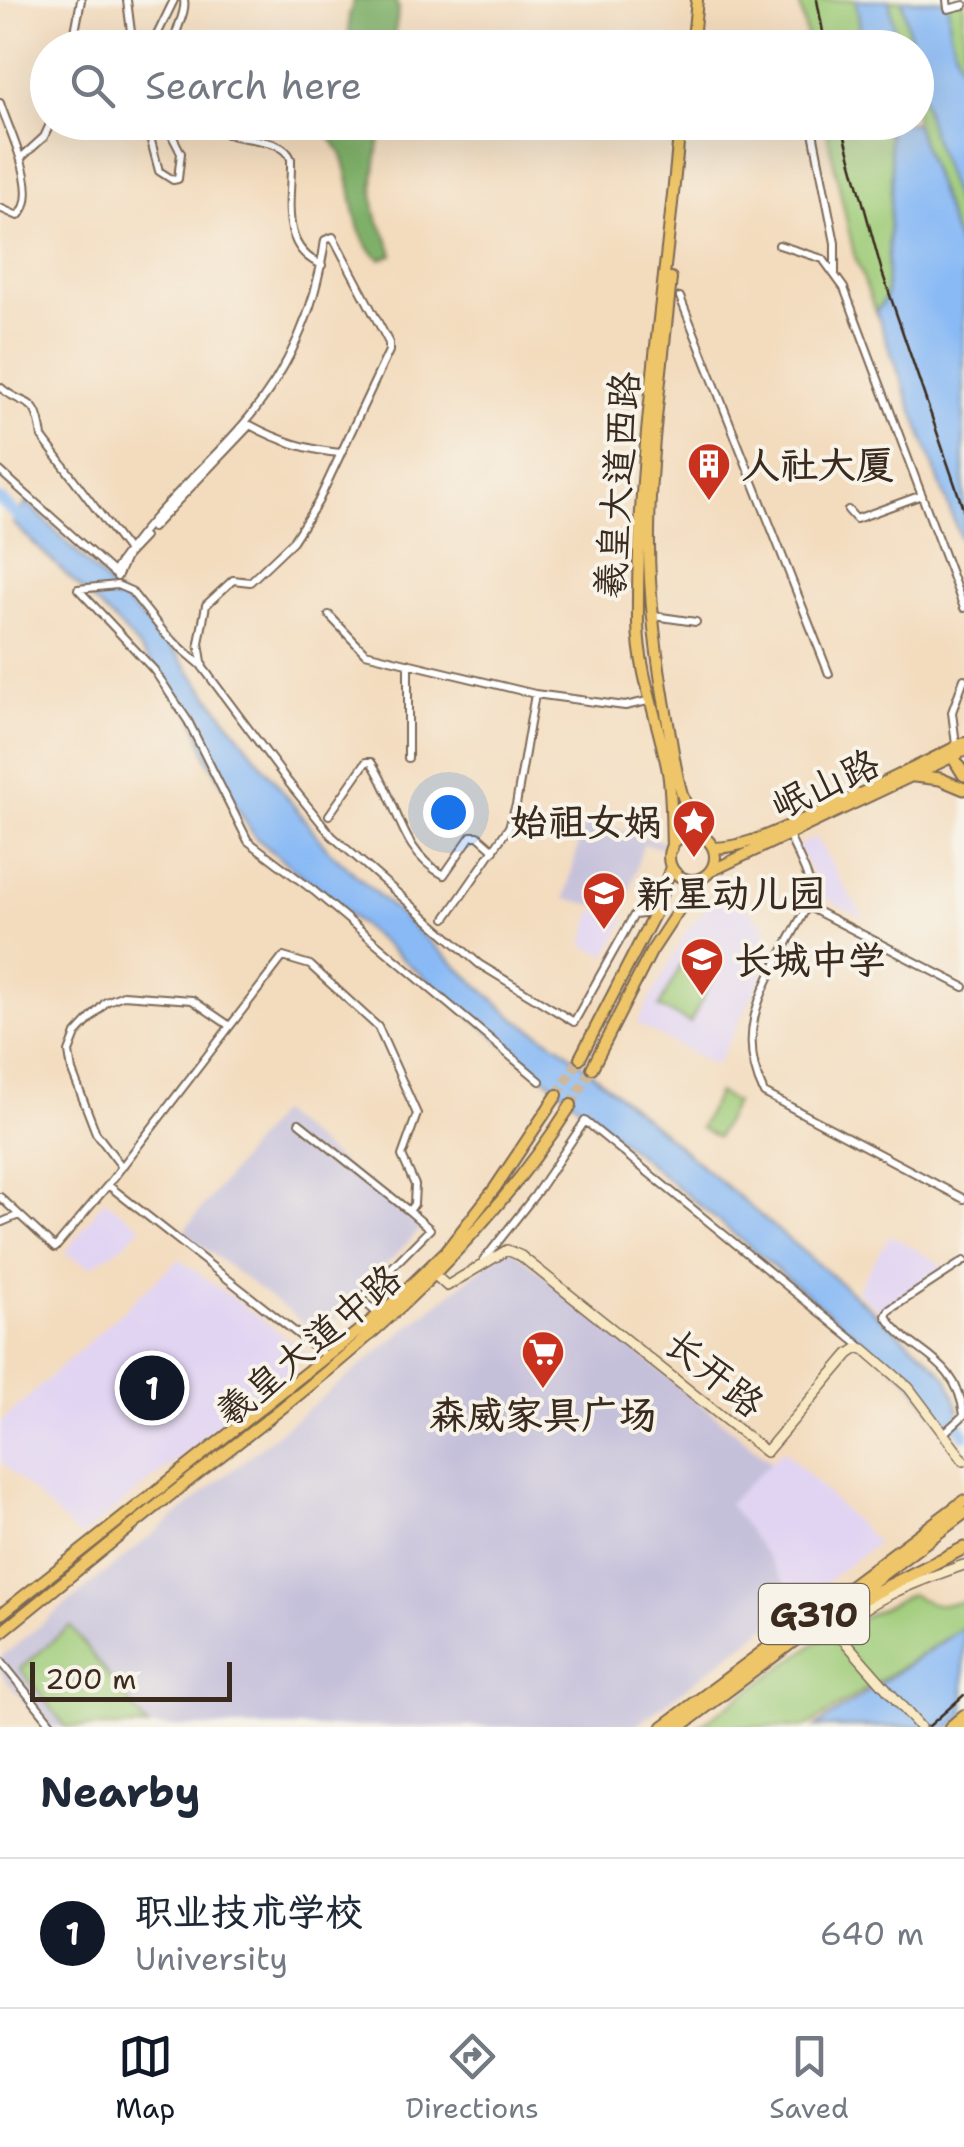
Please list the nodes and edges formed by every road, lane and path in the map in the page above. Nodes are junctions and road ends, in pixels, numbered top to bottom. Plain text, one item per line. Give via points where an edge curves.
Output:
1 (81, 0) edge
2 (127, 0) edge
3 (174, 0) edge
4 (184, 0) edge
5 (694, 0) edge
6 (947, 0) edge
7 (964, 5) edge
8 (75, 30) edge
9 (131, 30) edge
10 (159, 30) edge
11 (174, 30) edge
12 (691, 30) edge
13 (0, 103) edge
14 (41, 140) edge
15 (151, 140) edge
16 (175, 140) edge
17 (254, 140) edge
18 (681, 140) edge
19 (681, 140) edge
20 (815, 140) edge
21 (22, 157) junction
22 (0, 208) edge
23 (779, 244) dead end
24 (322, 265) junction
25 (836, 276) junction
26 (680, 297) dead end
27 (0, 387) edge
28 (340, 453) junction
29 (0, 471) edge
30 (922, 496) junction
31 (848, 510) dead end
32 (127, 550) junction
33 (116, 578) junction
34 (964, 608) edge
35 (329, 615) dead end
36 (653, 615) junction
37 (696, 622) dead end
38 (408, 662) junction
39 (203, 668) junction
40 (829, 674) dead end
41 (964, 679) edge
42 (535, 694) junction
43 (648, 701) junction
44 (961, 750) edge
45 (408, 758) dead end
46 (964, 775) edge
47 (914, 776) junction
48 (964, 790) edge
49 (329, 815) dead end
50 (788, 834) junction
51 (704, 838) junction
52 (672, 848) junction
53 (714, 848) junction
54 (494, 850) junction
55 (672, 867) junction
56 (711, 871) junction
57 (700, 880) junction
58 (807, 906) junction
59 (655, 913) junction
60 (446, 918) dead end
61 (964, 987) edge
62 (230, 1026) junction
63 (580, 1058) tunnel mouth
64 (592, 1068) tunnel mouth
65 (540, 1081) dead end
66 (557, 1095) tunnel mouth
67 (571, 1105) tunnel mouth
68 (299, 1124) dead end
69 (122, 1167) junction
70 (108, 1184) junction
71 (0, 1197) edge
72 (964, 1199) edge
73 (409, 1211) junction
74 (19, 1215) junction
75 (0, 1223) edge
76 (964, 1261) edge
77 (480, 1264) junction
78 (436, 1276) junction
79 (383, 1318) junction
80 (864, 1349) junction
81 (330, 1360) junction
82 (964, 1414) edge
83 (947, 1431) junction
84 (964, 1461) edge
85 (964, 1501) edge
86 (964, 1514) edge
87 (964, 1548) edge
88 (964, 1564) edge
89 (0, 1616) edge
90 (829, 1616) junction
91 (0, 1633) edge
92 (0, 1660) edge
93 (964, 1715) edge
94 (54, 1727) edge
95 (663, 1727) edge
96 (680, 1727) edge
97 (920, 1727) edge
98 (950, 1727) edge

1 - 8 street
2 - 9 street
3 - 10 street
4 - 11 street
5 - 12 main road
6 - 7 street via 948,8
13 - 21 street
14 - 21 street
15 - 16 street via 159,171 172,180 178,179 181,153
17 - 24 street via 287,150 292,234 304,255
18 - 36 main road, 羲皇大道西路 via 649,529
19 - 43 main road, 羲皇大道西路 via 640,527 638,624
20 - 25 street
21 - 22 street via 25,210 18,216
23 - 25 street via 823,259
24 - 28 street via 331,236 389,343
24 - 32 street via 303,328 265,396
25 - 30 street
26 - 40 street
27 - 32 street via 31,402 42,437
28 - 33 street via 301,449 250,425 127,555
28 - 39 street via 293,541 250,582 233,580 206,605 199,643
29 - 33 street
30 - 31 street via 856,519
30 - 34 street
32 - 33 street
33 - 39 street
33 - 65 street via 78,589 154,670 188,721 248,841
35 - 38 street via 365,653
36 - 37 street
36 - 51 main road, 羲皇大道西路 via 682,792
38 - 42 street
38 - 45 street
39 - 59 street via 332,836 479,964 574,1022 634,916
41 - 44 street via 952,712
42 - 43 street via 625,706
42 - 54 street via 516,805
43 - 52 main road, 羲皇大道西路 via 669,779
44 - 46 highway
44 - 47 main road, 岷山路
44 - 53 main road, 岷山路 via 756,840
47 - 48 highway
47 - 50 main road, 岷山路
49 - 54 street via 371,762 426,865 444,874 471,836
50 - 56 main road, 岷山路
50 - 58 street via 811,891
51 - 52 main road via 686,836
51 - 53 main road
52 - 55 main road
53 - 56 main road
54 - 60 street
55 - 57 main road via 681,878
55 - 59 main road
56 - 57 main road
57 - 64 main road via 652,952
58 - 61 street
58 - 72 street via 752,1020 750,1053 764,1093
59 - 63 main road
62 - 69 street
62 - 69 street via 192,1000 122,995 106,1002 76,1034 69,1052 72,1071 96,1134
62 - 73 street via 282,957 310,965 378,1027 417,1114 402,1156 415,1185
66 - 79 main road, 羲皇大道中路 via 446,1251
67 - 78 main road, 羲皇大道中路 via 507,1196
68 - 73 street
69 - 70 street
70 - 74 street via 54,1248
70 - 81 street
71 - 74 street
73 - 79 street via 430,1229 362,1300
74 - 75 street
76 - 82 street via 886,1316 944,1366
77 - 78 street, 长开路 via 447,1286
77 - 80 street, 长开路 via 507,1250 522,1256 766,1452 849,1354
77 - 80 street via 584,1121
78 - 79 main road, 羲皇大道中路
79 - 81 main road, 羲皇大道中路
80 - 83 street
81 - 89 main road, 羲皇大道中路
81 - 91 main road, 羲皇大道中路 via 300,1396
82 - 83 street
83 - 84 street
85 - 95 highway, G310
86 - 90 highway, G310
87 - 90 highway
88 - 97 street via 856,1614 840,1636
90 - 96 highway, G310
92 - 94 street
93 - 98 main road

